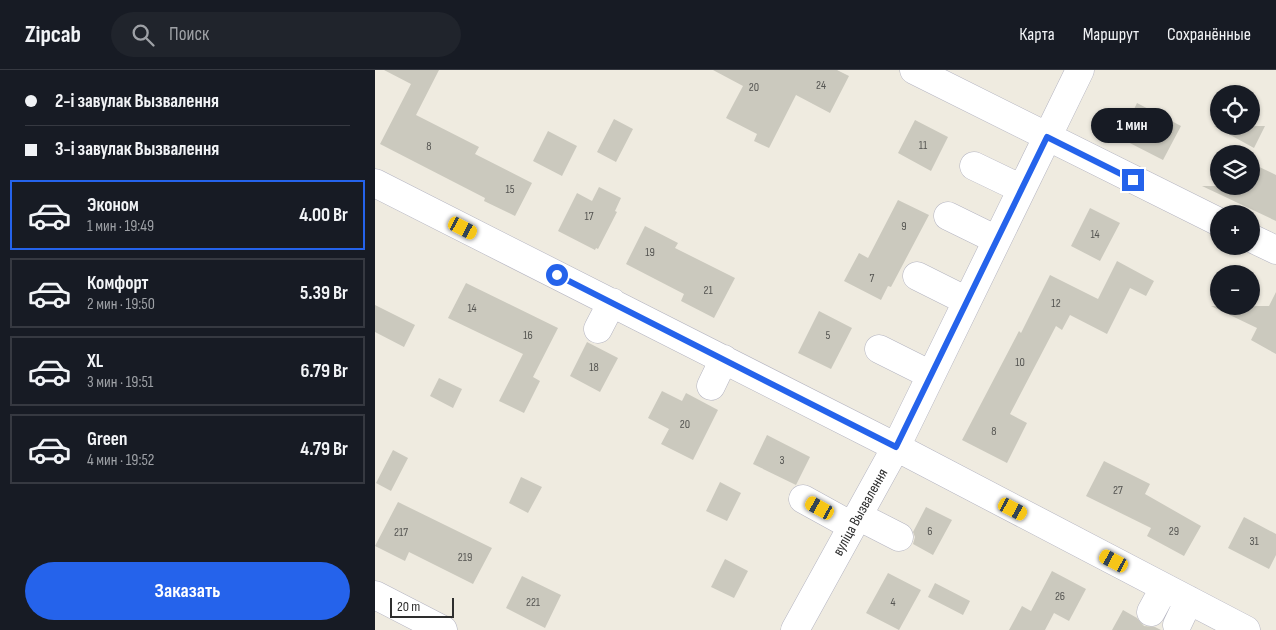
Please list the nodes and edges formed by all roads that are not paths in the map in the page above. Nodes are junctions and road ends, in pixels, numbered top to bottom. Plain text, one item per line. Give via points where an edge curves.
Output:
1 (914, 70) edge
2 (1080, 70) edge
3 (1047, 137) junction
4 (974, 166) dead end
5 (375, 183) edge
6 (1021, 189) junction
7 (948, 216) dead end
8 (1210, 218) edge
9 (997, 240) junction
10 (1260, 242) edge
11 (1276, 250) edge
12 (917, 276) dead end
13 (611, 294) junction
14 (967, 301) junction
15 (599, 329) dead end
16 (879, 349) dead end
17 (724, 360) junction
18 (931, 375) junction
19 (711, 386) dead end
20 (896, 447) junction
21 (803, 500) dead end
22 (855, 521) junction
23 (899, 537) dead end
24 (1164, 588) junction
25 (375, 596) edge
26 (1189, 600) junction
27 (1151, 612) dead end
28 (438, 622) edge
29 (1177, 625) dead end
30 (795, 630) edge
31 (1245, 630) edge

1 - 3 street
2 - 3 street, вуліца Вызвалення
3 - 6 street, вуліца Вызвалення
3 - 8 street
4 - 6 street
5 - 13 street via 437,201
6 - 9 street, вуліца Вызвалення
7 - 9 street
9 - 14 street, вуліца Вызвалення
10 - 11 street
12 - 14 street
13 - 15 street
13 - 17 street via 677,324
14 - 18 street, вуліца Вызвалення
16 - 18 street
17 - 19 street
17 - 20 street
18 - 20 street, вуліца Вызвалення
20 - 22 street, вуліца Вызвалення
20 - 24 street
21 - 22 street
22 - 23 street
22 - 30 street, вуліца Вызвалення
24 - 26 street
24 - 27 street
25 - 28 street
26 - 29 street
26 - 31 street

